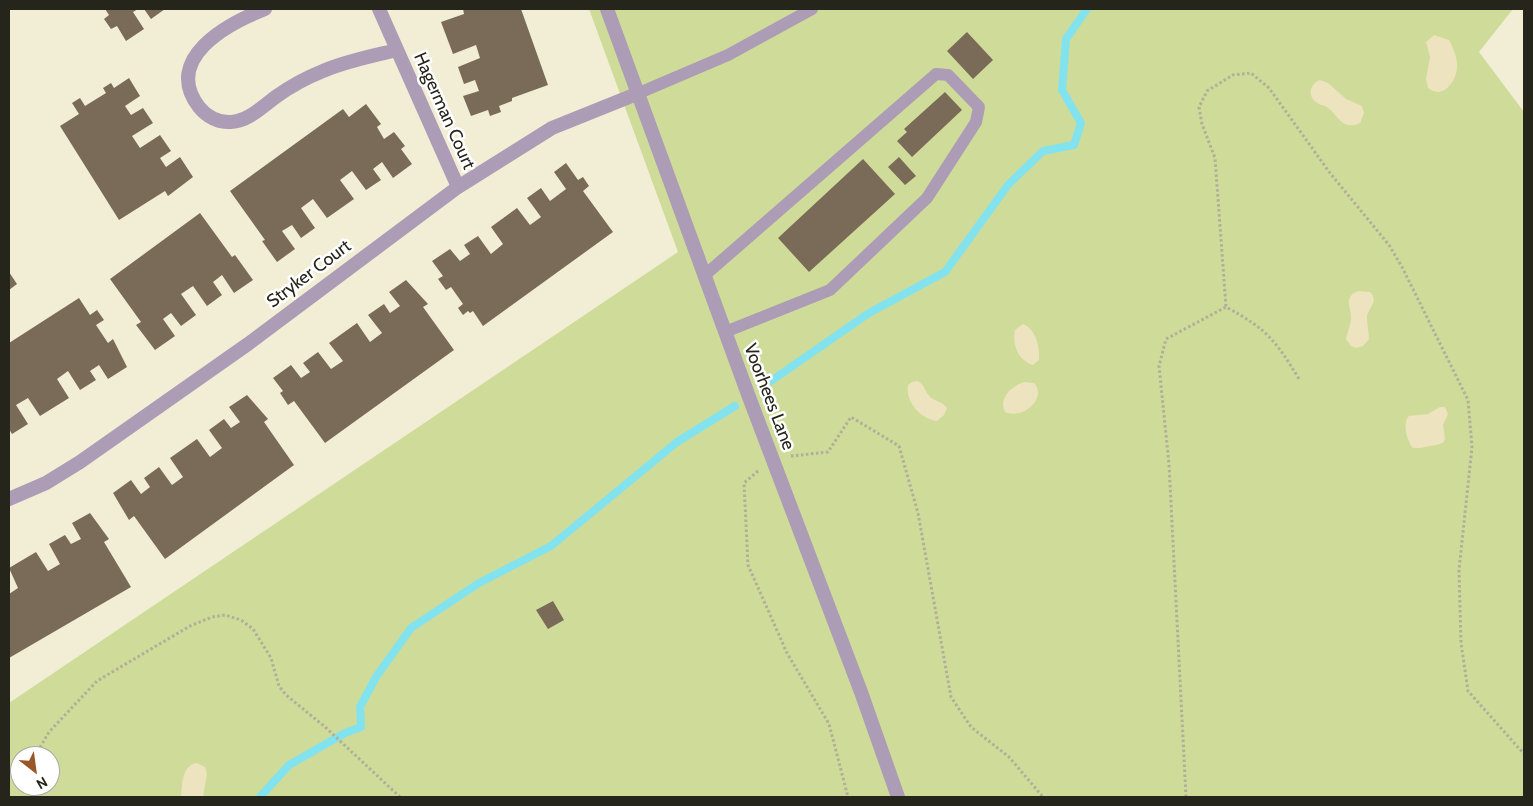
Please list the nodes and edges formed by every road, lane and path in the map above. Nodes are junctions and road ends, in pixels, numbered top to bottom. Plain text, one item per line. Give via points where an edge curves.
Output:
1 (265, 9) edge
2 (379, 9) edge
3 (607, 9) edge
4 (812, 9) edge
5 (397, 50) junction
6 (639, 93) junction
7 (458, 187) junction
8 (704, 275) junction
9 (1226, 307) junction
10 (725, 332) junction
11 (1299, 379) dead end
12 (772, 458) junction
13 (9, 499) edge
14 (41, 746) edge
15 (1524, 754) edge
16 (400, 797) edge
17 (848, 797) edge
18 (898, 797) edge
19 (1043, 797) edge
20 (1186, 797) edge

1 - 5 street, Hagerman Court via 215,36 192,60 187,74 188,88 204,114 231,122 244,120 278,95 324,70
2 - 5 street, Hagerman Court
3 - 6 street, Voorhees Lane
4 - 6 lane via 728,55
5 - 7 street, Hagerman Court
6 - 7 street, Stryker Court via 552,128
6 - 8 street, Voorhees Lane
7 - 13 street, Stryker Court via 248,344 80,462
8 - 10 street, Voorhees Lane
8 - 10 lane via 936,74 948,75 979,107 976,122 928,198 830,290
9 - 11 path via 1252,321 1277,343
9 - 15 path via 1215,158 1199,107 1206,91 1232,75 1251,72 1269,88 1330,173 1389,245 1468,400 1472,447 1459,570 1461,643 1468,691
9 - 20 path via 1166,339 1159,366 1169,464
10 - 12 street, Voorhees Lane
12 - 17 path via 744,483 748,565 787,653 829,724
12 - 18 street, Voorhees Lane
12 - 19 path via 828,452 851,417 899,446 918,512 951,697 971,727 1009,757
14 - 16 path via 49,732 97,681 190,626 225,615 241,620 253,629 271,658 279,686

